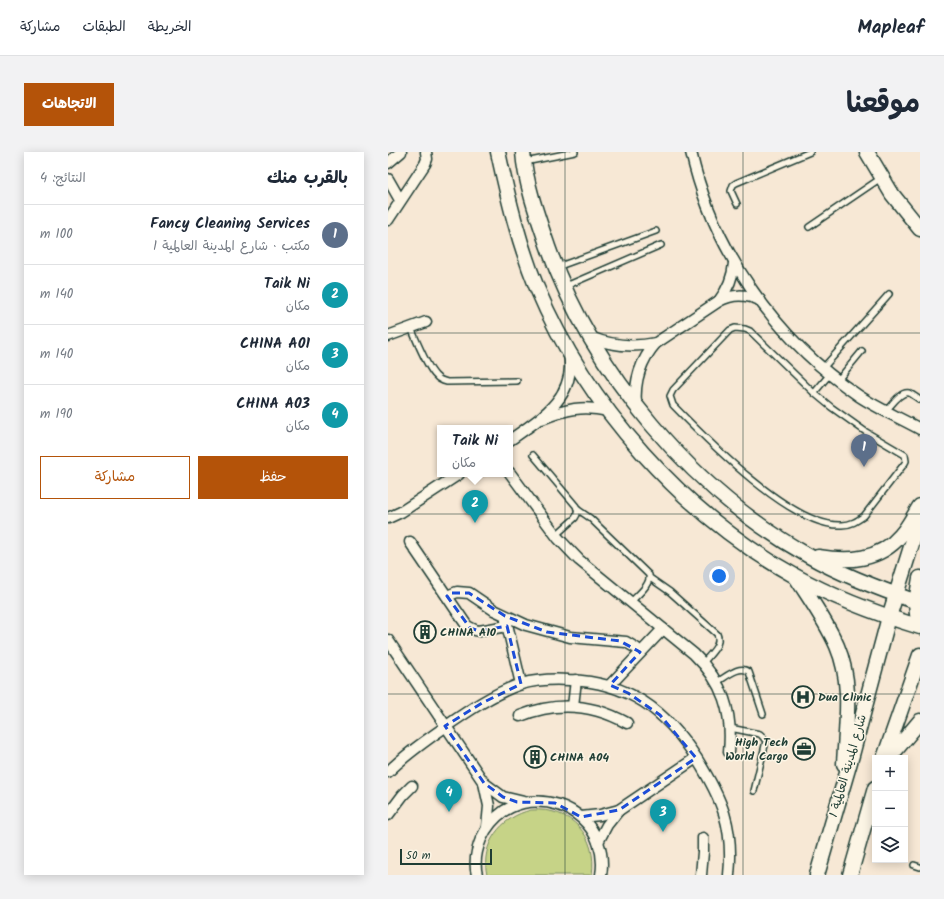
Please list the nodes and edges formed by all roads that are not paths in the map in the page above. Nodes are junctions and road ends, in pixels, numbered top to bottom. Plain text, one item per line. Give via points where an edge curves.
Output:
1 (400, 152) edge
2 (426, 152) edge
3 (498, 152) edge
4 (575, 152) edge
5 (692, 152) edge
6 (810, 152) edge
7 (867, 152) edge
8 (523, 157) edge
9 (388, 163) edge
10 (882, 178) junction
11 (388, 179) edge
12 (400, 200) junction
13 (737, 204) dead end
14 (388, 220) edge
15 (809, 227) dead end
16 (920, 229) edge
17 (656, 231) dead end
18 (661, 245) dead end
19 (734, 263) junction
20 (556, 267) junction
21 (564, 286) junction
22 (889, 294) dead end
23 (760, 300) junction
24 (719, 301) junction
25 (426, 322) dead end
26 (411, 328) junction
27 (388, 336) edge
28 (589, 337) junction
29 (656, 343) junction
30 (568, 350) junction
31 (862, 351) dead end
32 (826, 371) junction
33 (838, 380) junction
34 (517, 381) dead end
35 (814, 393) junction
36 (920, 400) edge
37 (636, 405) junction
38 (608, 411) junction
39 (885, 412) junction
40 (538, 420) junction
41 (920, 429) edge
42 (513, 438) edge
43 (533, 455) dead end
44 (454, 477) edge
45 (512, 477) edge
46 (920, 506) edge
47 (577, 509) junction
48 (401, 512) junction
49 (388, 518) edge
50 (920, 518) edge
51 (388, 524) edge
52 (556, 535) junction
53 (410, 542) dead end
54 (809, 556) junction
55 (796, 577) junction
56 (650, 578) junction
57 (920, 578) edge
58 (896, 595) junction
59 (447, 596) junction
60 (918, 602) edge
61 (630, 603) junction
62 (505, 616) junction
63 (889, 617) junction
64 (920, 623) edge
65 (507, 626) junction
66 (920, 627) edge
67 (663, 629) junction
68 (388, 640) edge
69 (640, 652) junction
70 (920, 655) edge
71 (703, 663) junction
72 (576, 680) junction
73 (717, 682) junction
74 (521, 684) junction
75 (610, 685) junction
76 (573, 706) junction
77 (763, 714) dead end
78 (520, 716) dead end
79 (920, 721) edge
80 (627, 723) dead end
81 (445, 726) junction
82 (730, 728) junction
83 (729, 752) dead end
84 (885, 755) edge
85 (892, 755) edge
86 (696, 758) junction
87 (388, 772) edge
88 (484, 783) junction
89 (843, 785) junction
90 (412, 786) dead end
91 (754, 790) dead end
92 (874, 791) edge
93 (525, 802) junction
94 (619, 810) junction
95 (388, 815) edge
96 (581, 817) junction
97 (487, 828) junction
98 (703, 838) dead end
99 (598, 842) junction
100 (914, 865) dead end
101 (920, 867) edge
102 (477, 875) edge
103 (601, 875) edge
104 (701, 875) edge
105 (729, 875) edge
106 (817, 875) edge
107 (850, 875) edge

1 - 9 street
2 - 12 street via 427,159
3 - 30 street via 510,206 528,263 548,312
4 - 8 lane
5 - 19 street via 705,196
6 - 13 lane via 733,185 731,191
7 - 10 street
8 - 20 street via 526,175
10 - 15 lane
10 - 16 street
11 - 12 street
12 - 14 street
17 - 20 lane
18 - 21 lane
19 - 23 street
19 - 24 street via 732,279
20 - 21 street
21 - 28 street
22 - 32 lane
23 - 24 street via 744,295 727,297
23 - 32 street via 800,347
24 - 29 street
25 - 26 street
26 - 27 street
26 - 34 lane via 431,371 442,381
28 - 29 street via 610,344 633,347
28 - 37 street
29 - 37 street via 639,372
30 - 38 street
30 - 40 street via 570,368 567,386 558,401
31 - 33 lane
32 - 33 street
32 - 35 lane
33 - 39 street
35 - 35 lane via 754,334 740,328 730,330 673,390 670,399 726,458 792,508 804,515 836,525 851,524 864,516 905,463 906,458 903,453 848,419
36 - 39 lane via 910,393 905,393
37 - 54 street via 675,450 719,493 764,528
38 - 40 street via 578,408
38 - 55 street via 660,472 696,506 741,542
39 - 41 street
40 - 42 street
43 - 47 lane
44 - 48 street
45 - 52 street
46 - 54 street via 902,535 875,554 847,560
47 - 52 lane via 575,518
47 - 56 lane via 596,523 647,572
48 - 49 street
48 - 51 street
50 - 58 street, شارع المدينة العالمية 1
52 - 61 street via 579,560
53 - 59 street
54 - 58 street
55 - 63 street
55 - 89 street via 832,635 845,671 848,701
56 - 61 lane via 648,584
56 - 71 lane via 670,592 717,634 718,643
57 - 60 street
58 - 60 street
58 - 63 street, شارع المدينة العالمية 1
59 - 62 street via 457,592 469,593
59 - 65 street via 470,628 479,631
60 - 64 street via 917,614
61 - 67 street
62 - 65 street
62 - 69 street via 570,637 626,642
63 - 66 street
63 - 89 street, شارع المدينة العالمية 1
65 - 74 street
67 - 69 street
67 - 71 street
68 - 81 street
69 - 75 street
70 - 84 street
71 - 73 street
72 - 74 street via 548,680
72 - 75 street
72 - 76 street
73 - 77 lane via 739,669 747,670
73 - 82 street via 727,705
74 - 81 street via 482,703
75 - 86 street via 645,703 660,715 679,733
76 - 78 street via 546,708
76 - 80 street via 596,709
79 - 85 street
81 - 87 street
81 - 88 street
82 - 83 street
82 - 91 lane via 760,734 766,741
86 - 94 street
86 - 105 street via 715,789 727,820 730,840
88 - 93 street via 503,797
88 - 97 street via 489,806
89 - 106 street, شارع المدينة العالمية 1
90 - 95 street
92 - 107 street
93 - 96 street via 555,803
93 - 97 street via 500,814
94 - 96 street
94 - 99 street
96 - 99 street via 591,828
97 - 102 street via 477,852
98 - 104 street
99 - 103 street
100 - 101 lane

